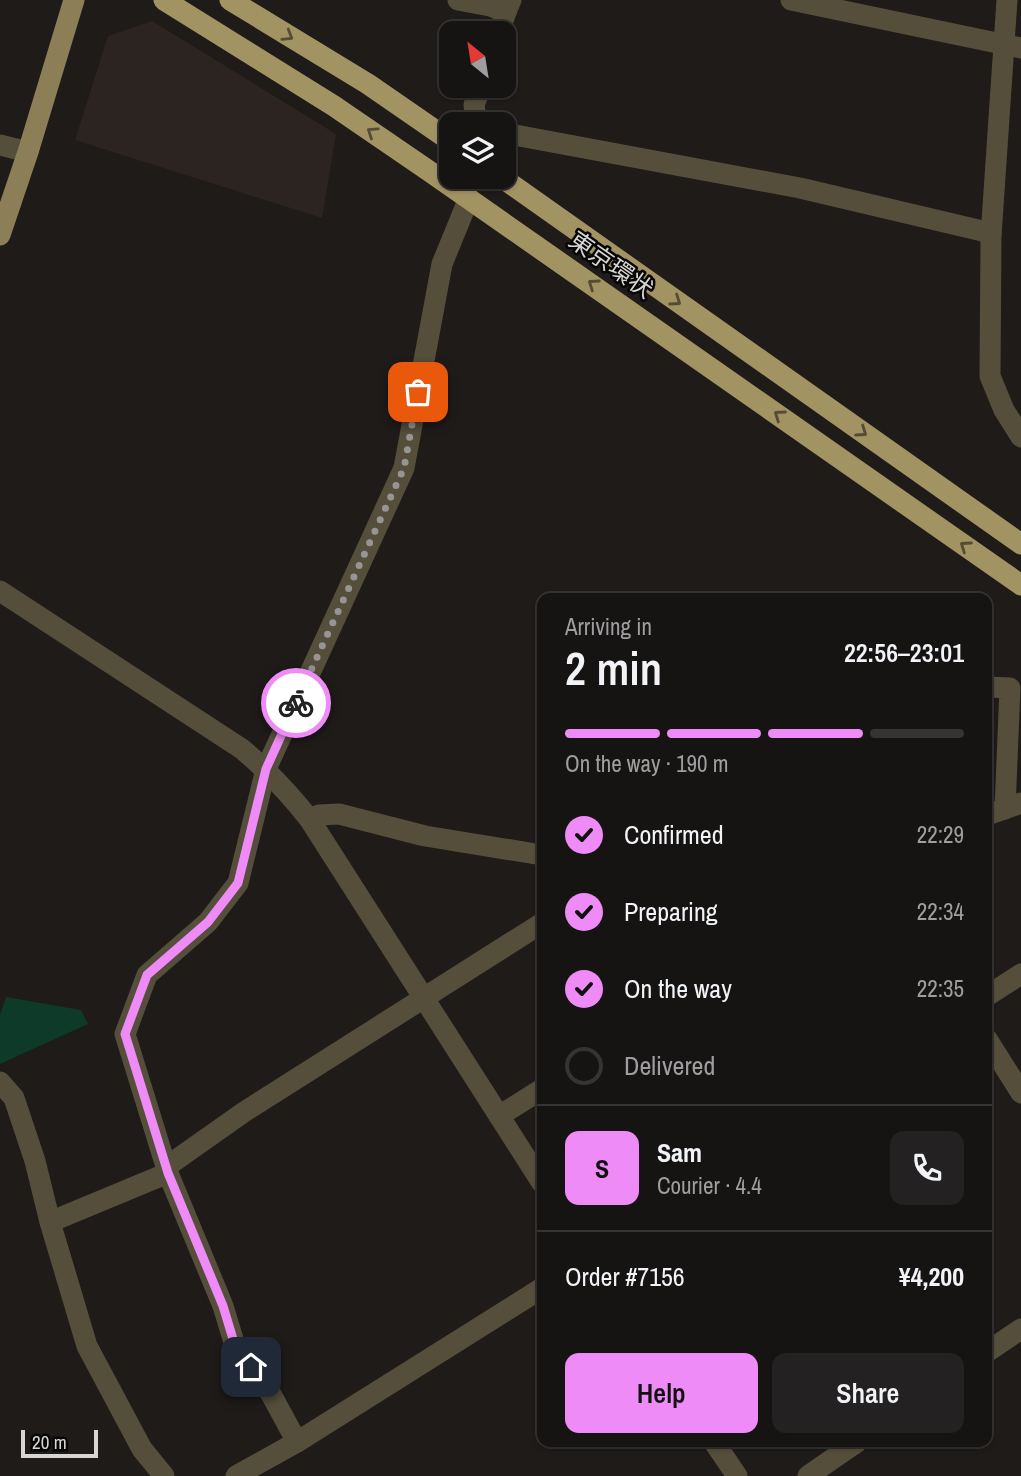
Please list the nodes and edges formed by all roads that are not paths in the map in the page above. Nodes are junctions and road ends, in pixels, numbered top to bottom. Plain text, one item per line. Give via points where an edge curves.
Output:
1 (74, 0) edge
2 (164, 0) edge
3 (230, 0) edge
4 (458, 0) edge
5 (792, 0) edge
6 (1007, 0) edge
7 (508, 6) edge
8 (1012, 47) edge
9 (439, 133) edge
10 (516, 135) edge
11 (0, 145) edge
12 (28, 152) junction
13 (516, 188) edge
14 (469, 198) junction
15 (991, 233) junction
16 (0, 235) edge
17 (1019, 429) edge
18 (1021, 544) edge
19 (1021, 585) edge
20 (0, 591) edge
21 (992, 687) edge
22 (266, 769) junction
23 (1004, 809) edge
24 (310, 820) junction
25 (537, 854) edge
26 (537, 926) edge
27 (1021, 974) edge
28 (992, 993) edge
29 (424, 998) junction
30 (992, 1047) edge
31 (0, 1082) edge
32 (537, 1092) edge
33 (1021, 1093) edge
34 (499, 1116) junction
35 (167, 1170) junction
36 (537, 1175) edge
37 (50, 1222) junction
38 (537, 1292) edge
39 (1021, 1329) edge
40 (992, 1349) edge
41 (297, 1441) junction
42 (717, 1447) edge
43 (850, 1447) edge
44 (164, 1476) edge
45 (236, 1476) edge
46 (737, 1476) edge
47 (808, 1476) edge

1 - 12 main road
14 -> 2 highway, 東京環状 via 334,106
3 -> 9 highway
4 - 7 street
5 - 8 street
6 - 8 street
8 - 15 street
10 - 15 street via 800,188
11 - 12 street
12 - 16 main road
13 -> 18 highway, 東京環状
19 -> 14 highway, 東京環状
14 - 22 street via 442,264 404,468
15 - 17 street via 990,376 1004,410
20 - 22 street
21 - 23 street via 1010,688
22 - 24 street
22 - 35 street via 238,883 208,922 147,975 125,1034
24 - 25 street via 339,814 425,836
24 - 29 street
26 - 29 street
27 - 28 street
29 - 34 street
29 - 35 street via 244,1112
30 - 33 street
31 - 37 street via 14,1098
32 - 34 street
34 - 36 street
35 - 37 street
35 - 41 street via 236,1349 266,1385
37 - 44 street via 88,1346 142,1449
38 - 41 street
39 - 40 street
41 - 45 street
42 - 46 street
43 - 47 street

